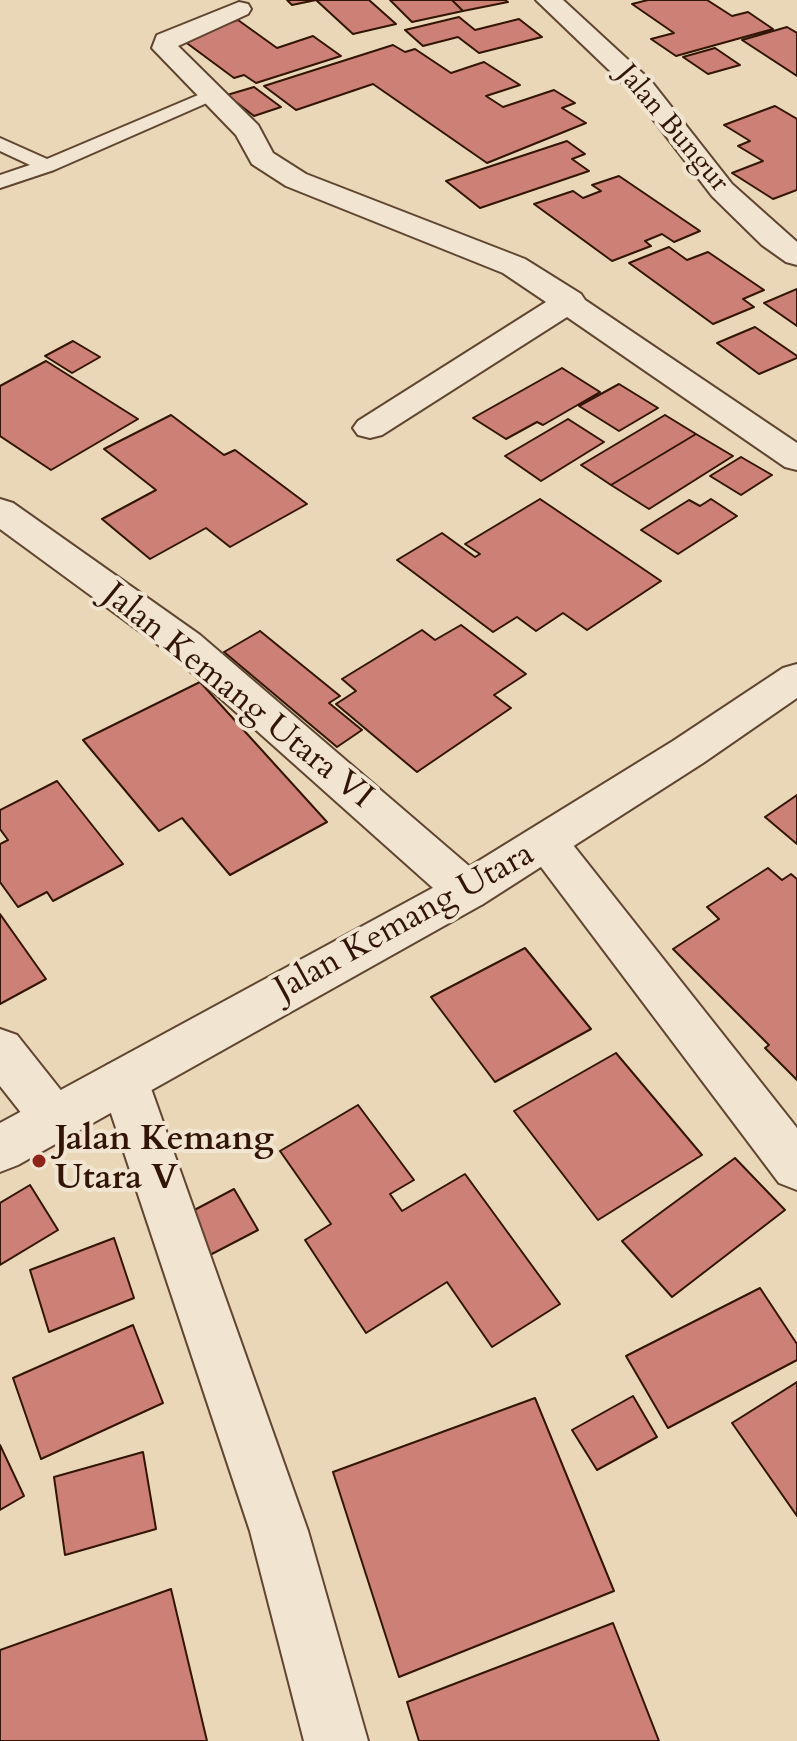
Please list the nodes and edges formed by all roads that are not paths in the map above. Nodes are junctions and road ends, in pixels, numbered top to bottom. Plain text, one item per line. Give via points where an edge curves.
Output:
1 (548, 0) edge
2 (239, 9) dead end
3 (210, 95) junction
4 (0, 144) edge
5 (47, 166) junction
6 (0, 182) edge
7 (797, 256) edge
8 (570, 301) junction
9 (370, 428) dead end
10 (797, 459) edge
11 (0, 511) edge
12 (797, 678) edge
13 (547, 843) junction
14 (467, 891) junction
15 (0, 1050) edge
16 (124, 1080) junction
17 (54, 1118) junction
18 (0, 1149) edge
19 (797, 1167) edge
20 (336, 1741) edge

1 - 7 street, Jalan Bungur via 642,87 722,190
2 - 3 street via 166,40 165,48
3 - 5 lane
3 - 8 street via 278,170 514,266
4 - 5 lane
5 - 6 lane
8 - 9 street
8 - 10 street
11 - 14 street, Jalan Kemang Utara VI via 186,645
12 - 13 street, Jalan Kemang Utara
13 - 14 street, Jalan Kemang Utara
13 - 19 street
14 - 16 street, Jalan Kemang Utara
15 - 17 street
16 - 17 street, Jalan Kemang Utara
16 - 20 street via 279,1531
17 - 18 street, Jalan Kemang Utara

